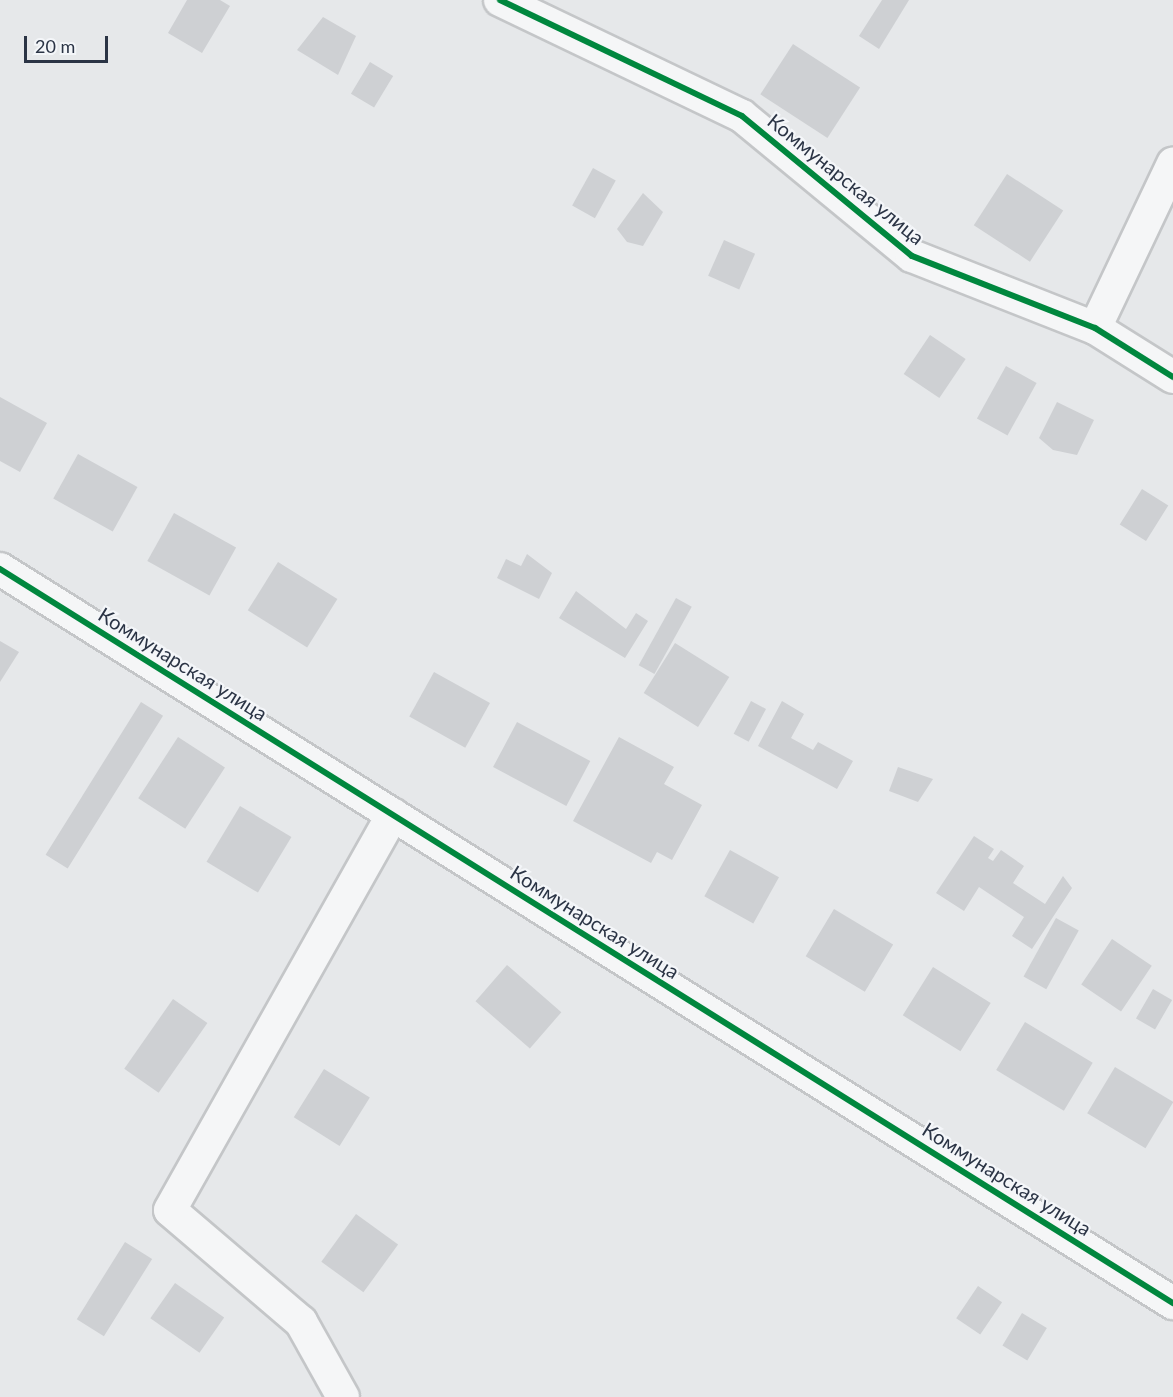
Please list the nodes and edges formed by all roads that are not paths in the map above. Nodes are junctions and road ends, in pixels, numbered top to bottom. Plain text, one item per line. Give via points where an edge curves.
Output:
1 (500, 0) edge
2 (1173, 165) edge
3 (1095, 327) junction
4 (1173, 377) edge
5 (0, 568) edge
6 (393, 814) junction
7 (1173, 1303) edge
8 (343, 1397) edge

1 - 3 street, Коммунарская улица via 742,116 912,256
2 - 3 street
3 - 4 street, Коммунарская улица
5 - 6 street, Коммунарская улица
6 - 7 street, Коммунарская улица
6 - 8 street via 170,1210 301,1322

